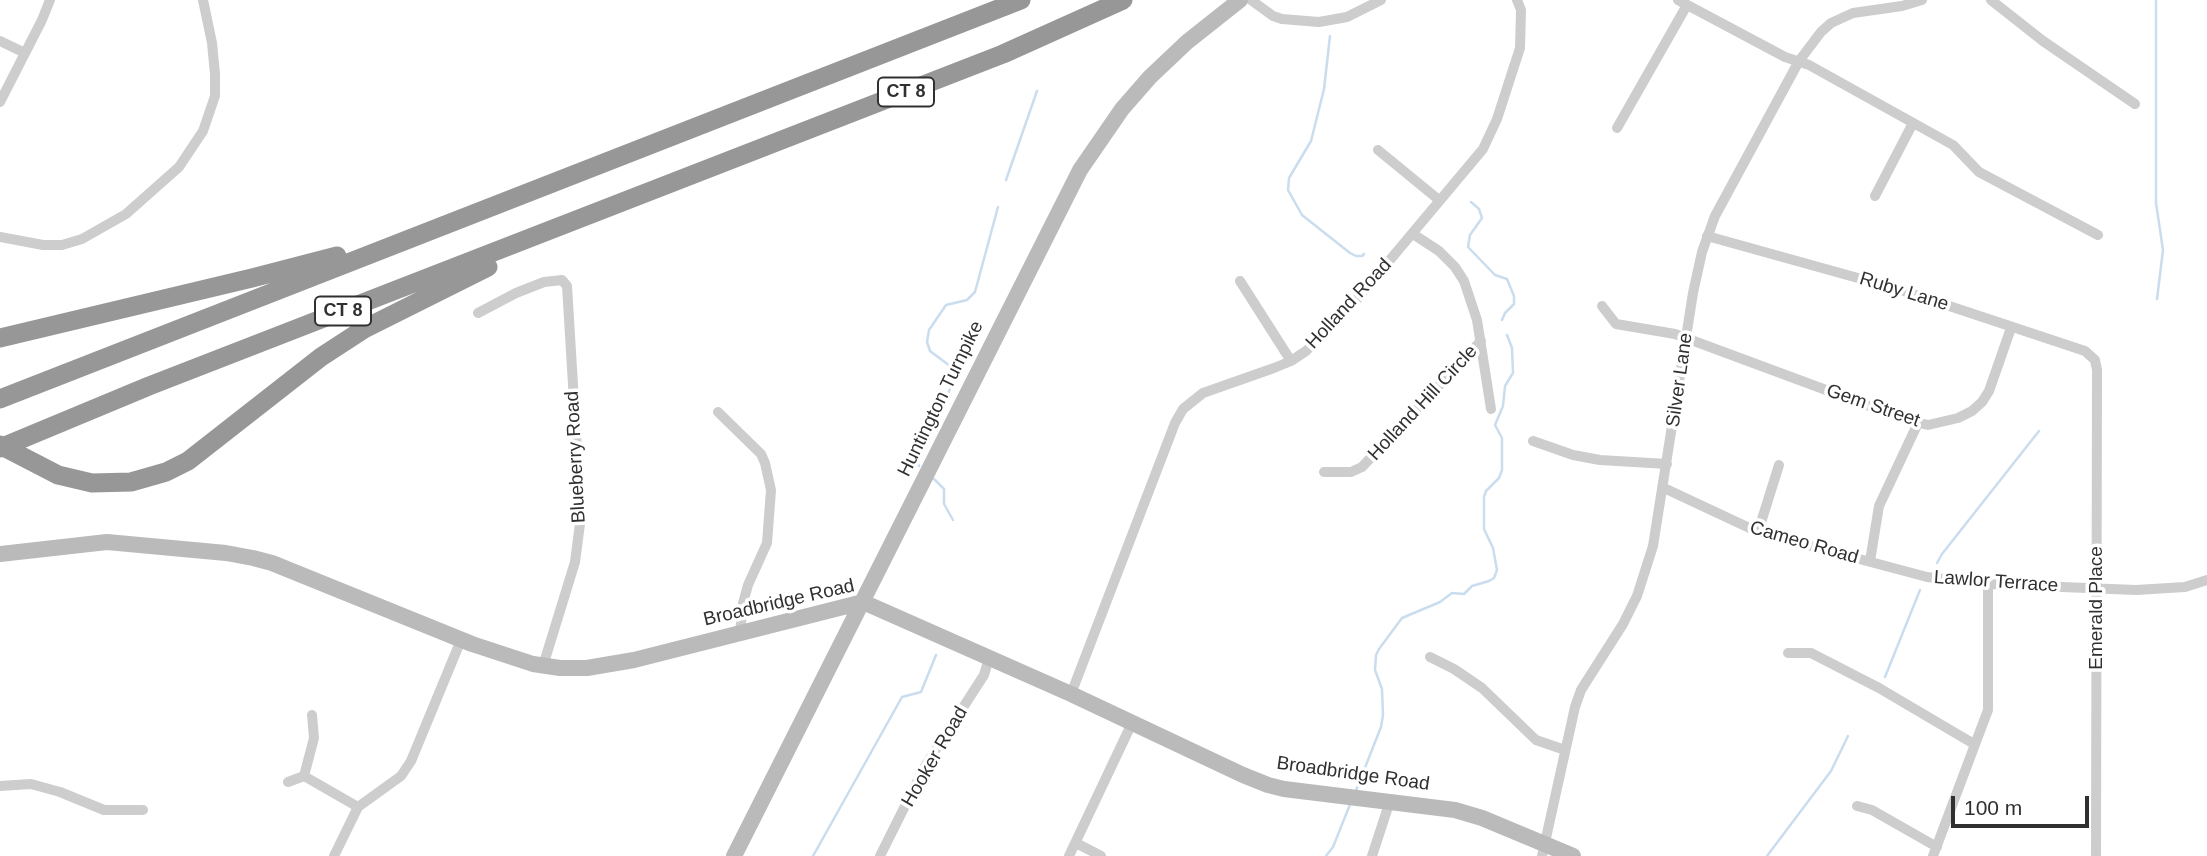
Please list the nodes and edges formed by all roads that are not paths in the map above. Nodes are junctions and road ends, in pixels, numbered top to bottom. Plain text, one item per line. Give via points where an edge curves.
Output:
1 (50, 0) edge
2 (203, 0) edge
3 (1021, 0) edge
4 (1123, 0) edge
5 (1240, 0) edge
6 (1251, 0) edge
7 (1381, 0) edge
8 (1517, 0) edge
9 (1922, 0) edge
10 (1992, 0) edge
11 (1682, 3) edge
12 (0, 41) edge
13 (25, 53) junction
14 (1799, 61) junction
15 (0, 102) edge
16 (2135, 104) dead end
17 (1913, 123) junction
18 (1617, 128) dead end
19 (1378, 150) dead end
20 (688, 178) junction
21 (544, 187) junction
22 (1875, 196) dead end
23 (1439, 200) junction
24 (1413, 234) junction
25 (2098, 235) dead end
26 (1707, 236) junction
27 (0, 237) edge
28 (1240, 281) dead end
29 (1602, 306) dead end
30 (478, 313) dead end
31 (2011, 328) junction
32 (0, 338) edge
33 (1686, 339) junction
34 (1481, 341) junction
35 (2095, 360) joint
36 (1291, 361) junction
37 (0, 398) edge
38 (1491, 409) dead end
39 (718, 412) dead end
40 (1918, 423) junction
41 (1533, 441) dead end
42 (0, 446) edge
43 (1667, 464) junction
44 (1779, 465) dead end
45 (1324, 472) dead end
46 (1664, 488) junction
47 (1758, 532) junction
48 (0, 554) edge
49 (1870, 561) junction
50 (2207, 580) edge
51 (1988, 584) junction
52 (2097, 588) junction
53 (863, 602) junction
54 (740, 633) junction
55 (461, 640) junction
56 (1788, 653) dead end
57 (1430, 657) dead end
58 (989, 658) junction
59 (543, 666) junction
60 (1071, 694) junction
61 (312, 715) dead end
62 (1132, 723) junction
63 (1974, 744) junction
64 (1565, 750) junction
65 (304, 776) junction
66 (288, 782) dead end
67 (0, 786) edge
68 (1390, 801) junction
69 (1857, 806) dead end
70 (358, 807) junction
71 (143, 810) dead end
72 (1076, 843) junction
73 (1543, 850) edge
74 (1935, 852) edge
75 (334, 856) edge
76 (734, 856) edge
77 (880, 856) edge
78 (1069, 856) edge
79 (1101, 856) edge
80 (1372, 856) edge
81 (1573, 856) edge
82 (2096, 856) edge

1 - 13 street
2 - 27 street via 212,43 215,96 204,131 179,167 126,214 82,239 43,245
3 - 21 highway, CT 8
4 - 20 highway, CT 8 via 1003,54
5 - 53 main road, Huntington Turnpike via 1150,77 1093,149
6 - 7 street via 1282,19 1319,22 1347,17
8 - 23 street, Holland Road via 1520,48 1491,135
9 - 14 street, Silver Lane via 1842,17 1821,32
10 - 16 street
11 - 14 street
11 - 18 street
12 - 13 street
13 - 15 street
14 - 17 street
14 - 26 street, Silver Lane
17 - 22 street
17 - 25 street via 1959,149 1979,172
19 - 23 street
20 - 42 highway, CT 8
20 - 42 highway via 624,211 468,276 364,329 188,461 166,472 131,482 92,483 58,475
21 - 32 highway via 362,249
21 - 37 highway, CT 8
23 - 24 street, Holland Road
24 - 34 street via 1455,267 1474,305
24 - 36 street, Holland Road via 1325,333
26 - 31 street, Ruby Lane via 1901,290
26 - 33 street, Silver Lane
28 - 36 street
29 - 33 street, Gem Street via 1616,324
30 - 59 street, Blueberry Road via 544,282 562,281 567,286 581,516 575,562
31 - 35 street, Ruby Lane via 2084,351
31 - 40 street, Gem Street via 1982,402 1958,418
33 - 40 street, Gem Street
33 - 43 street, Silver Lane
34 - 38 street
34 - 45 street, Holland Hill Circle via 1362,467 1351,472
35 - 52 street, Emerald Place
36 - 60 street, Holland Road via 1203,393 1183,409
39 - 54 street via 761,454 771,490 767,543 748,585
40 - 49 street via 1879,506
41 - 43 street via 1600,460
43 - 46 street, Silver Lane
44 - 47 street
46 - 47 street, Cameo Road
46 - 64 street, Silver Lane via 1637,596 1581,690
47 - 49 street, Cameo Road
48 - 55 main road, Broadbridge Road via 107,542 253,558
49 - 51 street, Lawlor Terrace via 1927,576
50 - 52 street, Lawlor Terrace via 2172,588
51 - 52 street, Lawlor Terrace
51 - 63 street via 1989,699
52 - 82 street, Emerald Place
53 - 54 main road, Broadbridge Road
53 - 58 main road, Broadbridge Road
53 - 76 main road, Huntington Turnpike
54 - 59 main road, Broadbridge Road via 606,665
55 - 59 main road, Broadbridge Road
55 - 70 street via 411,761 401,776
56 - 63 street via 1811,653
57 - 64 street via 1482,688 1536,740
58 - 60 main road, Broadbridge Road
58 - 77 street, Hooker Road via 984,675 924,768
60 - 62 main road, Broadbridge Road
61 - 65 street via 314,738
62 - 68 main road, Broadbridge Road via 1268,785
62 - 72 street
63 - 74 street
64 - 73 street, Silver Lane
65 - 66 street
65 - 70 street
67 - 71 street via 31,784 104,810
68 - 73 main road, Broadbridge Road via 1482,818
68 - 80 street
69 - 74 street via 1872,810
70 - 75 street
72 - 78 street
72 - 79 street
73 - 81 main road, Broadbridge Road

